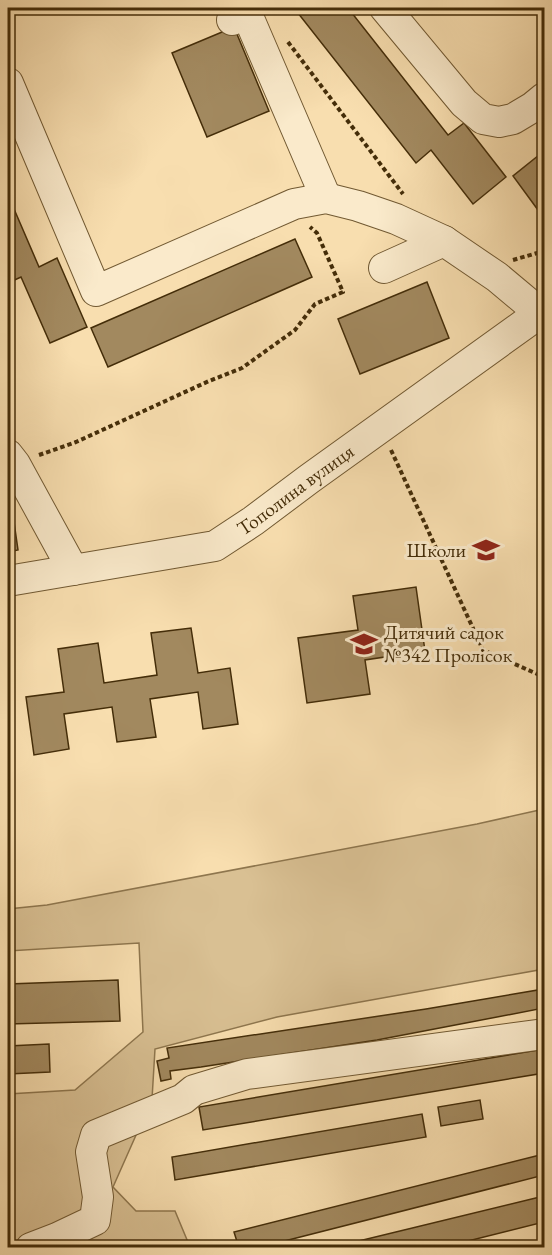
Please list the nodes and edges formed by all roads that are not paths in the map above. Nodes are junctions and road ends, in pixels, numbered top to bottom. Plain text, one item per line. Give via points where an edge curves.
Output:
1 (385, 8) edge
2 (232, 20) dead end
3 (8, 83) edge
4 (544, 98) edge
5 (326, 198) junction
6 (444, 241) junction
7 (384, 268) dead end
8 (542, 311) edge
9 (10, 462) edge
10 (73, 570) junction
11 (8, 581) edge
12 (544, 1034) edge
13 (31, 1248) edge

1 - 4 street via 464,103 483,118 499,122 513,118
2 - 5 street via 247,14
3 - 5 street via 96,291 294,204
5 - 6 street via 396,219
6 - 7 street
6 - 8 street
8 - 10 street, Тополина вулиця via 215,546
9 - 10 street
10 - 11 street, Тополина вулиця
12 - 13 street via 247,1074 194,1090 183,1099 96,1135 91,1152 98,1197 95,1220

